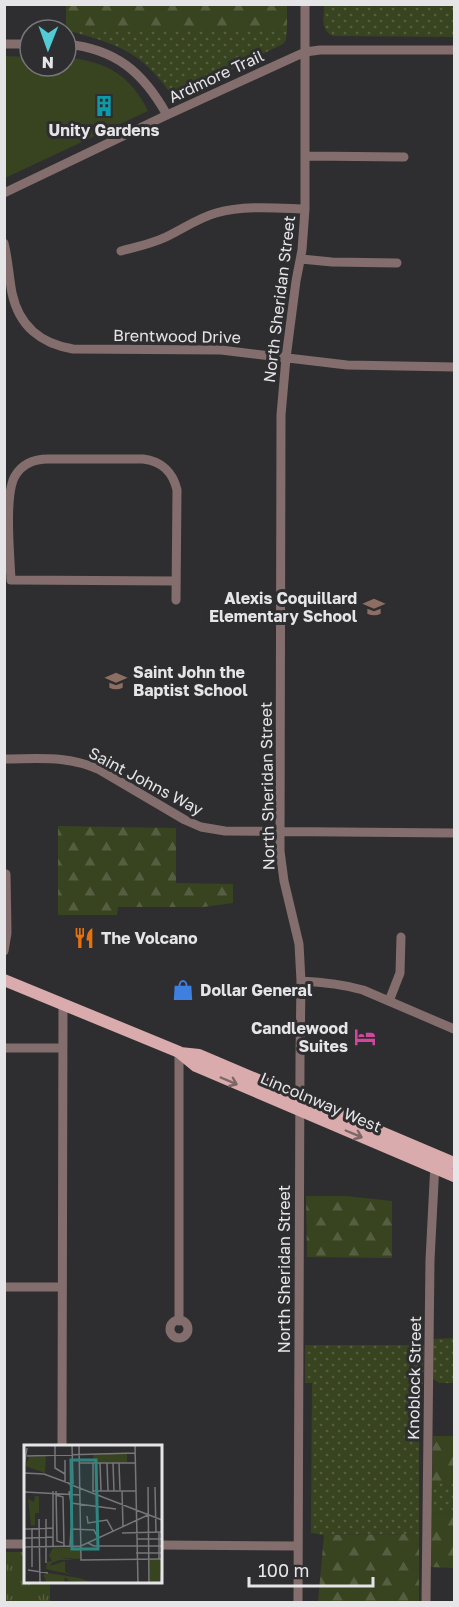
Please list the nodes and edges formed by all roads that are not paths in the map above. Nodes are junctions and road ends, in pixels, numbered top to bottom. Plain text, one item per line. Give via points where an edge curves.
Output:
1 (305, 4) edge
2 (78, 45) edge
3 (454, 50) edge
4 (305, 52) junction
5 (167, 115) junction
6 (306, 156) junction
7 (404, 157) dead end
8 (4, 193) edge
9 (305, 209) junction
10 (4, 243) edge
11 (121, 251) dead end
12 (301, 260) junction
13 (397, 263) dead end
14 (286, 358) junction
15 (454, 367) edge
16 (6, 519) edge
17 (176, 581) junction
18 (176, 600) dead end
19 (4, 759) edge
20 (279, 832) junction
21 (454, 833) edge
22 (6, 874) edge
23 (401, 937) dead end
24 (4, 951) edge
25 (4, 980) edge
26 (301, 981) junction
27 (389, 1001) junction
28 (63, 1004) junction
29 (454, 1029) edge
30 (4, 1048) edge
31 (63, 1048) junction
32 (179, 1052) junction
33 (299, 1097) junction
34 (300, 1111) junction
35 (435, 1155) junction
36 (454, 1162) edge
37 (435, 1168) junction
38 (454, 1176) edge
39 (4, 1287) edge
40 (62, 1287) junction
41 (179, 1320) dead end
42 (62, 1445) edge
43 (4, 1544) edge
44 (24, 1544) edge
45 (162, 1545) edge
46 (298, 1546) junction
47 (298, 1602) edge
48 (426, 1602) edge

1 - 4 street, North Sheridan Street
2 - 5 street via 123,63 142,78
3 - 4 street, Ardmore Trail
4 - 5 street, Ardmore Trail
4 - 6 street, North Sheridan Street
5 - 8 street, Ardmore Trail
6 - 7 street
6 - 9 street, North Sheridan Street
9 - 11 street via 227,210 201,218 156,241
9 - 12 street, North Sheridan Street
10 - 14 street, Brentwood Drive via 20,315 30,329 50,343 73,349 221,350
12 - 13 street
12 - 14 street, North Sheridan Street
14 - 15 street, Brentwood Drive via 347,365
14 - 20 street, North Sheridan Street via 281,415
16 - 17 street via 11,580
16 - 17 street via 15,477 33,461 152,461 166,469 177,490
17 - 18 street
19 - 20 street, Saint Johns Way via 77,761 201,827
20 - 21 street, Saint Johns Way
20 - 26 street, North Sheridan Street via 281,866 299,944
22 - 24 street
23 - 27 street via 400,973
25 - 28 main road, Lincolnway West
26 - 27 street via 349,986
26 - 33 street, North Sheridan Street
27 - 29 street
28 - 31 street
28 - 32 main road, Lincolnway West
30 - 31 street
31 - 40 street
32 - 33 main road, Lincolnway West via 199,1055
32 -> 34 main road, Lincolnway West via 196,1066
32 - 41 street
33 - 34 street, North Sheridan Street
33 - 35 main road, Lincolnway West
34 -> 37 main road, Lincolnway West
34 - 46 street, North Sheridan Street
35 - 36 main road, Lincolnway West
35 - 37 street, Knoblock Street
37 - 38 main road, Lincolnway West
37 - 48 street, Knoblock Street via 430,1260
39 - 40 street
40 - 42 street
43 - 44 street
45 - 46 street
46 - 47 street, North Sheridan Street

